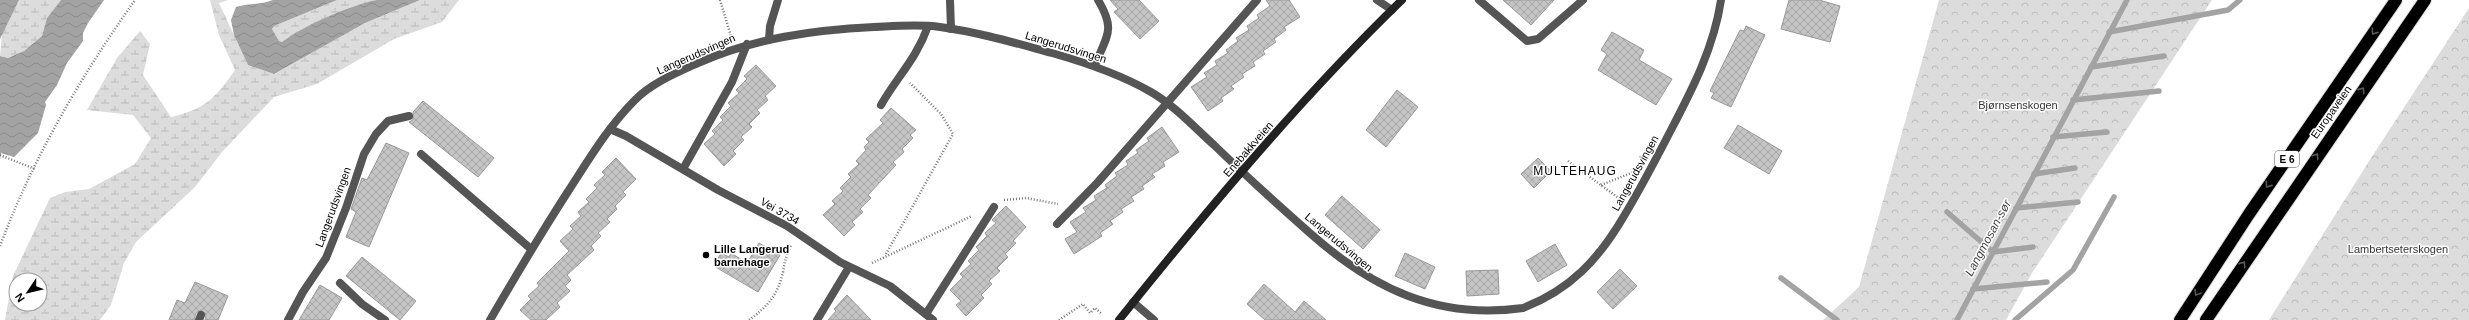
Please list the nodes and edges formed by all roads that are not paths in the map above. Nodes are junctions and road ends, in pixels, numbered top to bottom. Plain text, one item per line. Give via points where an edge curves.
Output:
1 (778, 0) edge
2 (950, 0) edge
3 (1098, 0) edge
4 (1257, 0) edge
5 (1378, 0) edge
6 (1402, 0) edge
7 (1479, 0) edge
8 (1583, 0) edge
9 (1721, 0) edge
10 (2396, 0) edge
11 (2425, 0) edge
12 (1392, 10) junction
13 (928, 26) junction
14 (951, 29) junction
15 (769, 39) junction
16 (747, 44) junction
17 (1095, 65) junction
18 (1168, 104) junction
19 (881, 106) dead end
20 (409, 116) dead end
21 (610, 129) junction
22 (421, 154) dead end
23 (683, 169) junction
24 (1243, 173) junction
25 (994, 206) road end
26 (1057, 224) dead end
27 (531, 249) junction
28 (849, 267) junction
29 (340, 283) dead end
30 (1133, 302) junction
31 (1410, 306) dead end
32 (926, 314) junction
33 (1459, 318) dead end
34 (288, 320) edge
35 (386, 320) edge
36 (490, 320) edge
37 (817, 320) edge
38 (933, 320) edge
39 (1119, 320) edge
40 (1154, 320) edge
41 (2180, 320) edge
42 (2206, 320) edge

1 - 15 street
2 - 14 street
3 - 17 street via 1109,23
4 - 18 street
5 - 12 street
6 - 12 main road, Enebakkveien
7 - 8 street via 1526,41 1538,39
9 - 33 street, Langerudsvingen via 1711,46 1692,91 1630,206 1594,261 1564,288 1545,300 1493,317
10 -> 41 highway, Europaveien / E 6 via 2249,214
42 -> 11 highway, Europaveien / E 6
12 - 24 main road, Enebakkveien via 1319,86
13 - 14 street, Langerudsvingen
13 - 15 street, Langerudsvingen via 829,29
13 - 19 street via 921,45 889,90
14 - 17 street, Langerudsvingen via 1011,41
15 - 16 street, Langerudsvingen
16 - 21 street, Langerudsvingen via 668,77 636,99
16 - 23 street via 732,82
17 - 18 street, Langerudsvingen via 1153,93
18 - 24 street, Langerudsvingen via 1187,118
18 - 26 street
20 - 34 street, Langerudsvingen via 388,121 376,134 364,154 326,258
21 - 23 street, Vei 3734
21 - 27 street, Langerudsvingen
22 - 27 street
23 - 28 street, Vei 3734 via 798,234
24 - 30 main road, Enebakkveien
24 - 31 street, Langerudsvingen via 1364,279
25 - 32 street
27 - 36 street, Langerudsvingen
28 - 32 street, Vei 3734 via 890,286
28 - 37 street
29 - 35 street via 362,304
30 - 39 main road, Enebakkveien
30 - 40 street
32 - 38 street, Vei 3734

